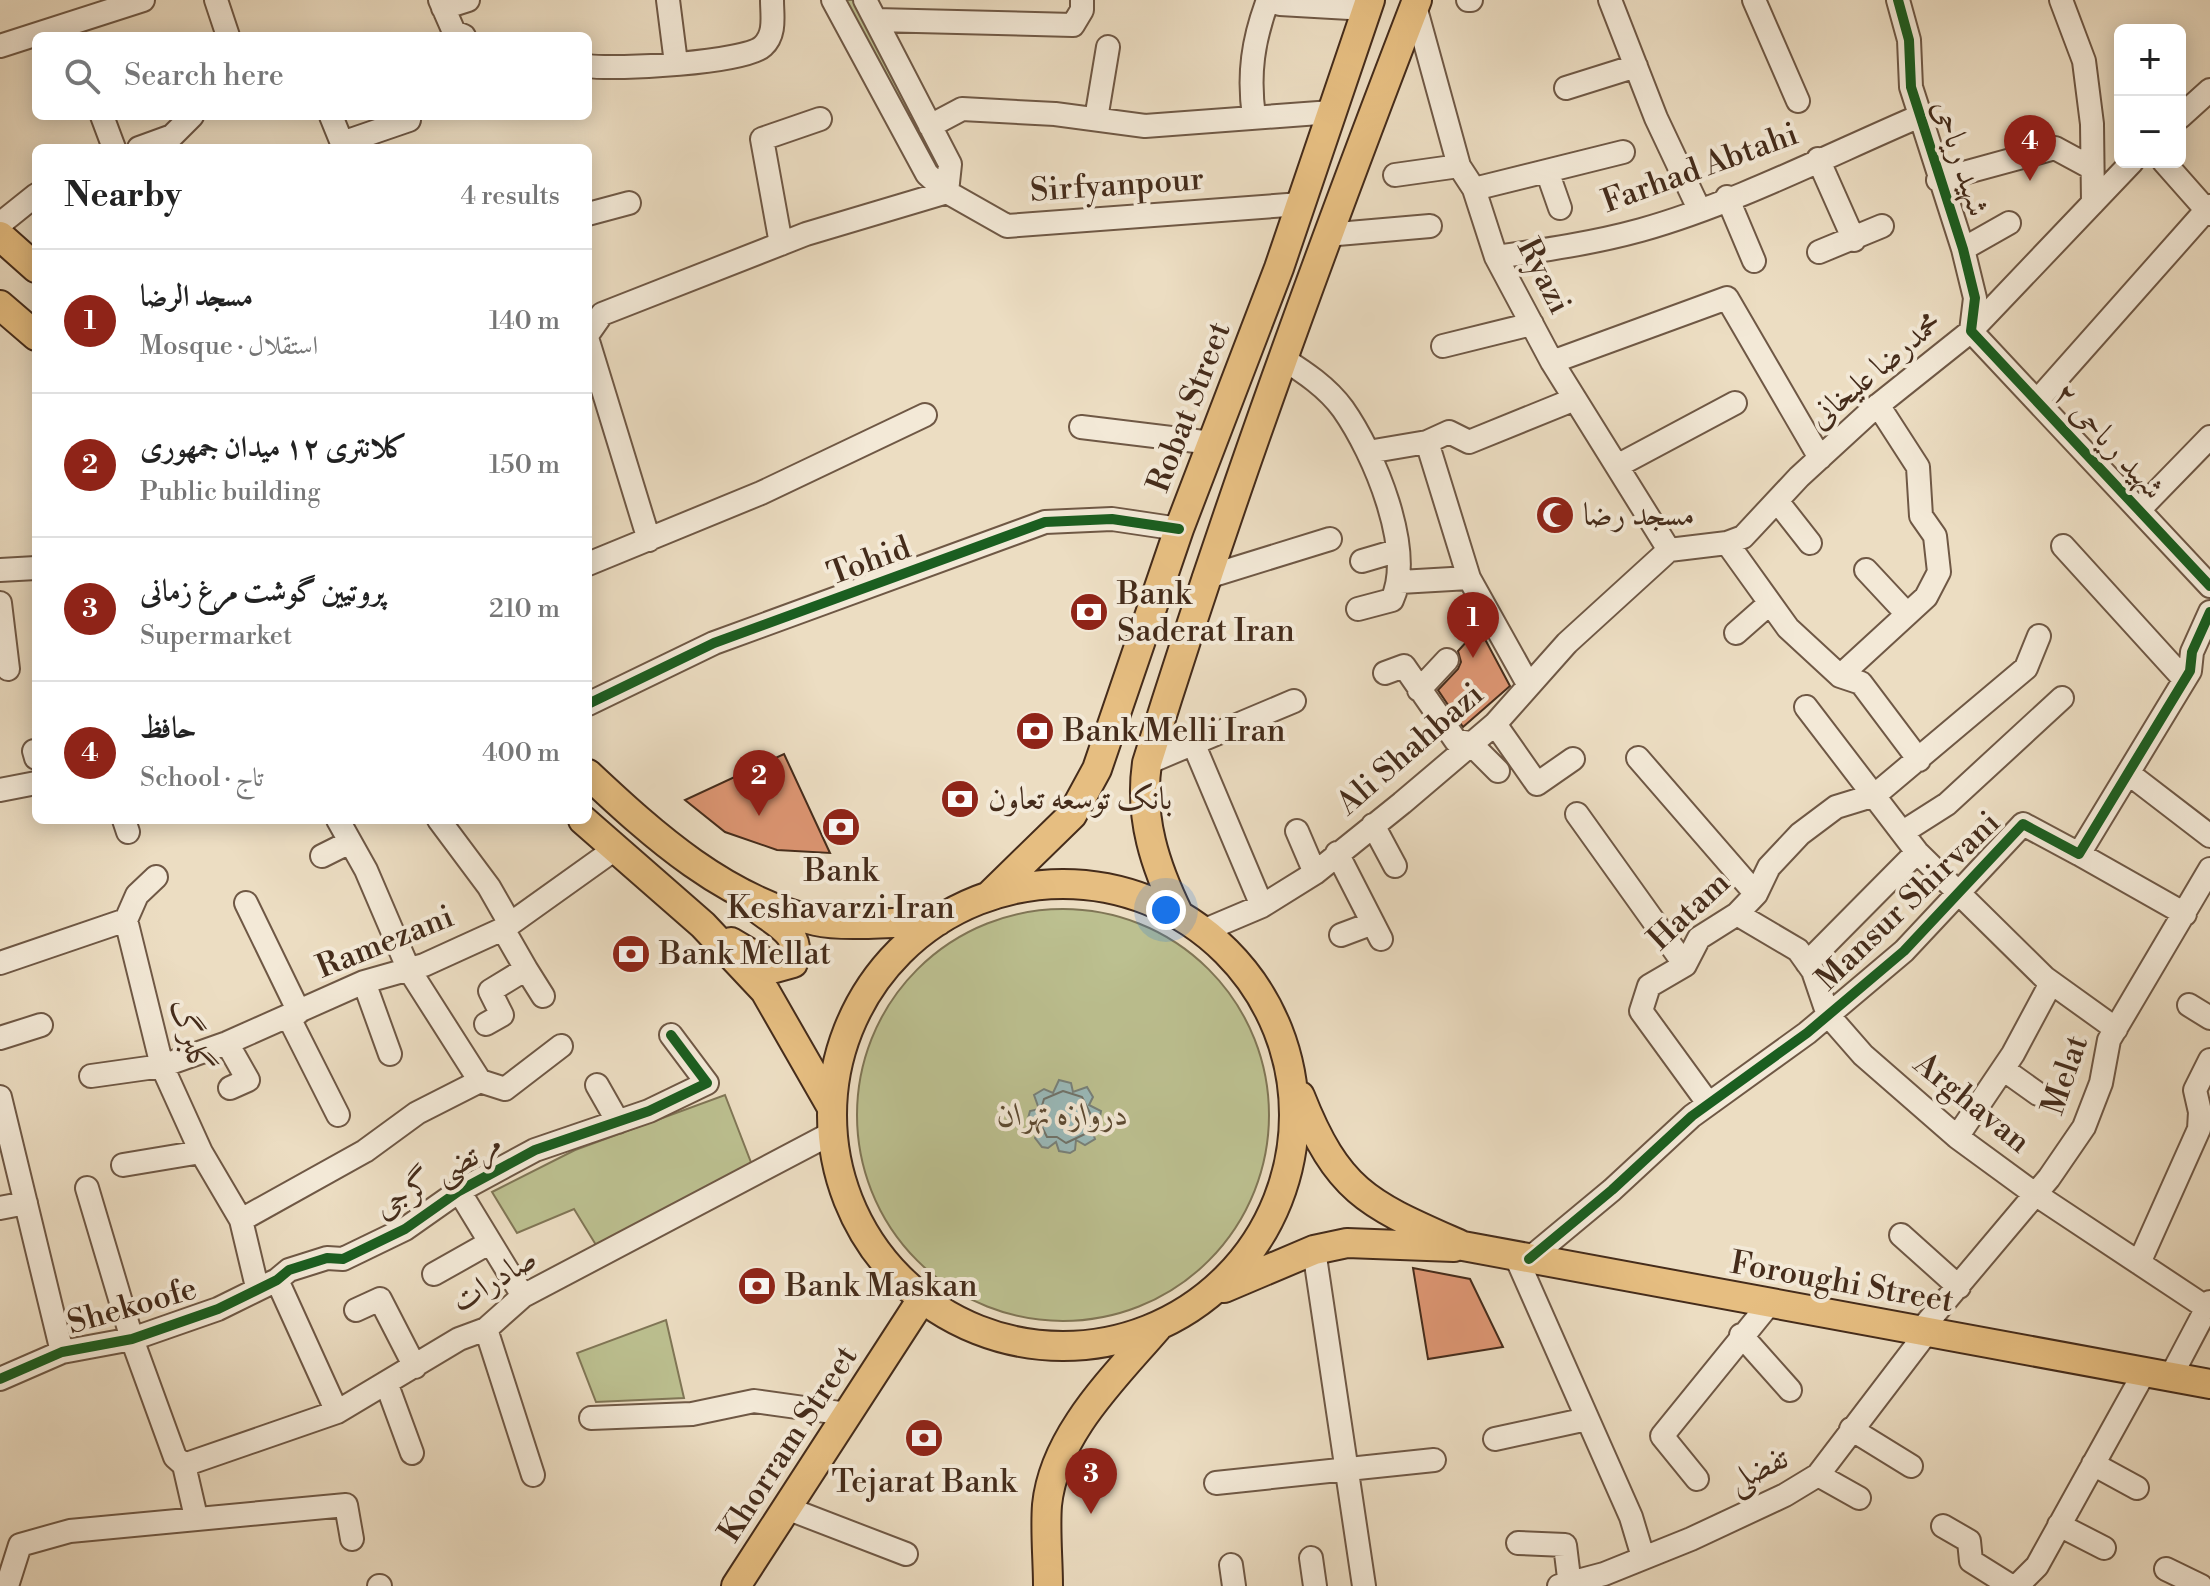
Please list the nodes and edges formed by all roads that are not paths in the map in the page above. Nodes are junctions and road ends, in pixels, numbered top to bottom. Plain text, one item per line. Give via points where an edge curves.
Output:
1 (143, 0) edge
2 (216, 0) edge
3 (468, 0) edge
4 (668, 0) edge
5 (772, 0) edge
6 (833, 0) edge
7 (865, 0) edge
8 (1082, 0) edge
9 (1268, 0) edge
10 (1277, 0) edge
11 (1610, 0) edge
12 (1754, 0) edge
13 (1898, 0) edge
14 (2061, 0) edge
15 (1416, 3) edge
16 (441, 4) edge
17 (1369, 4) edge
18 (876, 20) junction
19 (44, 32) edge
20 (227, 32) edge
21 (454, 32) edge
22 (32, 36) edge
23 (0, 46) edge
24 (1108, 47) dead end
25 (676, 63) junction
26 (1636, 66) junction
27 (592, 67) edge
28 (1566, 88) dead end
29 (2210, 90) edge
30 (1798, 101) dead end
31 (1332, 112) junction
32 (2186, 112) edge
33 (1920, 116) junction
34 (1254, 117) junction
35 (820, 119) dead end
36 (1096, 119) junction
37 (104, 120) edge
38 (333, 120) edge
39 (409, 120) dead end
40 (170, 126) edge
41 (930, 126) junction
42 (112, 144) edge
43 (145, 144) edge
44 (342, 144) edge
45 (348, 144) edge
46 (1623, 152) dead end
47 (1818, 159) junction
48 (1459, 166) junction
49 (2092, 168) junction
50 (2126, 168) edge
51 (2170, 168) edge
52 (1547, 171) junction
53 (1395, 175) dead end
54 (1938, 180) junction
55 (1474, 189) junction
56 (947, 192) junction
57 (1727, 197) junction
58 (32, 198) edge
59 (629, 203) dead end
60 (2093, 203) junction
61 (1301, 204) junction
62 (1336, 206) junction
63 (1560, 208) dead end
64 (1699, 209) junction
65 (2209, 210) edge
66 (592, 213) edge
67 (2009, 223) dead end
68 (0, 224) edge
69 (1430, 226) dead end
70 (1882, 226) dead end
71 (1326, 235) junction
72 (0, 236) edge
73 (1854, 240) junction
74 (781, 244) junction
75 (1963, 249) junction
76 (1819, 252) dead end
77 (1496, 257) junction
78 (1754, 261) dead end
79 (32, 264) edge
80 (0, 305) edge
81 (1532, 324) junction
82 (592, 326) edge
83 (1971, 331) junction
84 (32, 333) edge
85 (592, 335) edge
86 (1443, 346) dead end
87 (1282, 358) junction
88 (1552, 362) junction
89 (1575, 399) junction
90 (2037, 401) junction
91 (1735, 403) dead end
92 (1878, 405) junction
93 (925, 415) dead end
94 (1081, 427) dead end
95 (2210, 437) edge
96 (1427, 442) junction
97 (1212, 443) junction
98 (1368, 452) junction
99 (1820, 458) junction
100 (1617, 466) junction
101 (1777, 501) junction
102 (2139, 510) junction
103 (1179, 529) junction
104 (1330, 539) dead end
105 (649, 540) junction
106 (1727, 543) junction
107 (1810, 543) dead end
108 (2063, 546) dead end
109 (1669, 550) junction
110 (1396, 551) junction
111 (1362, 561) dead end
112 (592, 562) edge
113 (32, 568) edge
114 (0, 570) edge
115 (1866, 570) dead end
116 (1204, 578) junction
117 (1469, 578) junction
118 (1400, 582) junction
119 (2210, 586) edge
120 (0, 603) edge
121 (1770, 603) junction
122 (1358, 609) dead end
123 (2210, 612) edge
124 (1907, 614) junction
125 (1736, 633) dead end
126 (2039, 636) dead end
127 (2201, 655) edge
128 (1447, 660) dead end
129 (8, 669) dead end
130 (1385, 673) dead end
131 (1840, 676) junction
132 (2184, 679) junction
133 (1528, 684) junction
134 (1419, 690) junction
135 (2062, 698) dead end
136 (1294, 701) dead end
137 (592, 702) edge
138 (1806, 707) dead end
139 (1495, 724) junction
140 (1470, 743) junction
141 (1194, 745) junction
142 (1638, 758) dead end
143 (1573, 759) dead end
144 (1919, 760) junction
145 (1147, 763) junction
146 (1498, 771) dead end
147 (2128, 773) junction
148 (592, 778) edge
149 (32, 784) edge
150 (0, 790) edge
151 (1875, 795) junction
152 (1577, 814) dead end
153 (340, 824) edge
154 (442, 824) edge
155 (587, 824) edge
156 (1373, 825) junction
157 (1297, 831) dead end
158 (1903, 832) junction
159 (2210, 836) edge
160 (350, 842) junction
161 (615, 849) junction
162 (1917, 852) junction
163 (1337, 853) junction
164 (2079, 854) junction
165 (322, 856) dead end
166 (1395, 866) dead end
167 (2210, 869) edge
168 (1315, 873) junction
169 (156, 877) dead end
170 (735, 892) junction
171 (1957, 892) junction
172 (1756, 894) junction
173 (988, 897) junction
174 (246, 903) dead end
175 (1262, 906) junction
176 (1737, 914) junction
177 (2185, 914) junction
178 (1179, 915) junction
179 (126, 920) junction
180 (938, 921) junction
181 (703, 925) junction
182 (506, 926) junction
183 (1203, 931) junction
184 (1341, 935) dead end
185 (0, 963) edge
186 (1807, 963) junction
187 (1685, 965) junction
188 (408, 968) junction
189 (526, 969) junction
190 (364, 982) junction
191 (2051, 983) junction
192 (543, 996) dead end
193 (2189, 1005) dead end
194 (294, 1014) junction
195 (1828, 1015) junction
196 (2210, 1018) edge
197 (486, 1024) dead end
198 (41, 1025) dead end
199 (2116, 1029) junction
200 (671, 1035) dead end
201 (0, 1038) edge
202 (227, 1043) junction
203 (561, 1046) dead end
204 (390, 1054) dead end
205 (2210, 1060) edge
206 (162, 1066) junction
207 (2003, 1069) junction
208 (1291, 1072) junction
209 (91, 1076) dead end
210 (480, 1081) junction
211 (597, 1085) dead end
212 (230, 1088) dead end
213 (2038, 1094) dead end
214 (0, 1097) edge
215 (1708, 1103) junction
216 (2205, 1114) edge
217 (338, 1115) dead end
218 (832, 1120) junction
219 (618, 1122) junction
220 (4, 1123) edge
221 (1957, 1137) junction
222 (201, 1152) junction
223 (123, 1165) dead end
224 (87, 1188) dead end
225 (459, 1191) junction
226 (2035, 1194) junction
227 (26, 1203) junction
228 (0, 1208) edge
229 (1387, 1212) junction
230 (241, 1220) junction
231 (1901, 1235) dead end
232 (489, 1243) junction
233 (1373, 1243) junction
234 (1463, 1246) junction
235 (1314, 1250) junction
236 (1523, 1258) junction
237 (2139, 1263) junction
238 (434, 1274) dead end
239 (267, 1284) junction
240 (1959, 1287) junction
241 (1209, 1295) junction
242 (523, 1296) junction
243 (922, 1299) junction
244 (1770, 1303) junction
245 (2208, 1305) edge
246 (356, 1310) dead end
247 (1161, 1325) junction
248 (486, 1329) junction
249 (1924, 1332) junction
250 (1741, 1335) junction
251 (132, 1339) junction
252 (62, 1352) junction
253 (415, 1367) junction
254 (2158, 1374) junction
255 (0, 1379) edge
256 (2210, 1384) edge
257 (387, 1385) junction
258 (1790, 1390) dead end
259 (337, 1412) junction
260 (847, 1414) junction
261 (591, 1418) dead end
262 (1587, 1419) junction
263 (1851, 1429) junction
264 (1495, 1439) dead end
265 (412, 1453) dead end
266 (1434, 1460) dead end
267 (2093, 1464) junction
268 (184, 1465) junction
269 (1911, 1466) dead end
270 (1347, 1469) junction
271 (533, 1475) dead end
272 (1818, 1475) junction
273 (1697, 1479) dead end
274 (1216, 1483) dead end
275 (2137, 1488) dead end
276 (1859, 1498) dead end
277 (789, 1509) junction
278 (196, 1517) junction
279 (2059, 1525) junction
280 (1943, 1526) dead end
281 (352, 1539) dead end
282 (1518, 1543) dead end
283 (2104, 1548) dead end
284 (906, 1554) dead end
285 (1643, 1557) junction
286 (1311, 1558) dead end
287 (2166, 1569) dead end
288 (2210, 1575) edge
289 (1567, 1585) edge
290 (7, 1586) edge
291 (736, 1586) edge
292 (1048, 1586) edge
293 (1315, 1586) edge
294 (1364, 1586) edge
295 (2011, 1586) edge
296 (2017, 1586) edge
297 (2203, 1586) edge

1 - 19 street
2 - 20 street
3 - 16 street
4 - 25 street
5 - 25 street via 773,33 762,49 726,59
6 - 56 street, Sirfyanpour via 927,174
7 - 18 street
8 - 18 street via 1073,25
9 - 34 street via 1251,62
10 - 17 street via 1298,6
11 - 26 street
12 - 30 street
13 - 33 street, شهید ریاحی
14 - 49 street via 2084,61
15 - 48 street, Ryazi
15 - 62 main road
16 - 21 street
17 - 31 main road, Robat Street
18 - 41 street
22 - 23 street
24 - 36 street
25 - 27 street via 613,70
26 - 28 street
26 - 64 street
29 - 32 street
31 - 34 street
31 - 61 main road, Robat Street
33 - 47 street, Farhad Abtahi
33 - 54 street, شهید ریاحی
34 - 36 street via 1145,126
35 - 74 street via 762,139
36 - 41 street via 962,109
37 - 42 street
38 - 44 street
39 - 45 street
40 - 43 street
41 - 56 street via 950,164
46 - 52 street
47 - 57 street, Farhad Abtahi
47 - 73 street
48 - 53 street
48 - 55 street, Ryazi
49 - 54 street via 2055,148
49 - 60 street
50 - 60 street, محمدرضا علیخانی
51 - 65 street
52 - 55 street
52 - 63 street
54 - 75 street, شهید ریاحی
55 - 77 street, Ryazi
56 - 61 street, Sirfyanpour via 1007,226
56 - 74 street
57 - 64 street, Farhad Abtahi
57 - 78 street
58 - 68 street
59 - 66 street
60 - 83 street, محمدرضا علیخانی
61 - 62 main road
61 - 97 main road, Robat Street
62 - 71 main road
64 - 77 street, Farhad Abtahi via 1643,229
65 - 90 street
67 - 75 street
69 - 71 street
70 - 73 street
71 - 87 main road
72 - 79 main road
73 - 76 street
74 - 82 street via 602,314
75 - 83 street, شهید ریاحی via 1975,298
77 - 81 street, Ryazi
80 - 84 main road
81 - 86 street
81 - 88 street, Ryazi
83 - 90 street, شهید ریاحی ۲
83 - 92 street, محمدرضا علیخانی
85 - 105 street
87 - 98 street via 1312,376 1342,408
87 - 116 main road
88 - 89 street, Ryazi
88 - 99 street via 1727,298
89 - 96 street via 1469,442 1449,432
89 - 100 street, Ryazi
90 - 102 street, شهید ریاحی ۲
91 - 100 street
92 - 99 street, محمدرضا علیخانی
92 - 124 street via 1918,467 1921,516 1939,550 1939,572 1926,597
93 - 105 street
94 - 97 street
95 - 102 street
96 - 98 street
96 - 117 street
97 - 103 main road, Robat Street
98 - 110 street via 1387,498
99 - 101 street, محمدرضا علیخانی
100 - 109 street, Ryazi
101 - 106 street, محمدرضا علیخانی via 1743,537
101 - 107 street
102 - 119 street, شهید ریاحی ۲
103 - 137 street, Tohid via 1112,519 1045,522 714,643
103 - 173 main road, Robat Street via 1097,769 1072,815
104 - 116 street
105 - 112 street
106 - 109 street, محمدرضا علیخانی
106 - 121 street
108 - 132 street
109 - 133 street, Ali Shahbazi
110 - 111 street
110 - 118 street
113 - 114 street
115 - 124 street
116 - 145 main road
117 - 118 street
117 - 133 street
118 - 122 street via 1392,600
120 - 129 street
121 - 125 street
121 - 131 street via 1788,628
123 - 127 street
124 - 131 street
126 - 144 street via 2026,668
127 - 132 street
128 - 134 street
130 - 134 street via 1404,666
131 - 144 street via 1861,683
132 - 147 street
133 - 139 street, Ali Shahbazi
134 - 140 street via 1456,741
135 - 158 street via 1947,804
136 - 141 street
138 - 151 street
139 - 140 street, Ali Shahbazi
139 - 143 street via 1537,784
140 - 146 street
140 - 156 street, Ali Shahbazi
141 - 145 street
141 - 175 street
142 - 172 street
144 - 151 street
145 - 178 main road via 1143,791 1149,837
147 - 159 street
147 - 164 street
148 - 170 main road via 645,827
149 - 150 street
151 - 158 street
151 - 172 street, Hatam via 1836,807 1800,834 1769,867
152 - 187 street
153 - 160 street
154 - 182 street via 489,887
155 - 161 main road
156 - 163 street, Ali Shahbazi
156 - 166 street
157 - 168 street
158 - 162 street
160 - 165 street
160 - 188 street
161 - 181 main road
161 - 182 street, Ramezani
162 - 171 street
162 - 186 street
163 - 168 street, Ali Shahbazi
163 - 184 street via 1377,931
164 - 171 street, Mansur Shirvani via 2023,824
164 - 177 street
167 - 177 street, Melat
168 - 175 street, Ali Shahbazi
169 - 179 street via 137,895
170 - 180 main road via 818,921
170 - 181 main road via 793,935 793,963 775,968
171 - 191 street
171 - 195 street, Mansur Shirvani via 1904,951
172 - 176 street, Hatam
173 - 178 main road via 1042,885 1084,886 1126,893
173 - 180 main road
174 - 194 street
175 - 183 street, Ali Shahbazi
176 - 186 street, Arghavan via 1798,950
176 - 187 street, Hatam via 1699,938
177 - 199 street, Melat
178 - 183 main road
179 - 185 street
179 - 206 street, گلبرگ
180 - 218 main road via 895,956 862,1000 840,1051
181 - 218 main road via 765,991
182 - 188 street, Ramezani
182 - 189 street
183 - 208 main road via 1260,993
186 - 195 street, Arghavan
187 - 215 street, Hatam via 1649,986 1641,1011
188 - 190 street, Ramezani
188 - 210 street
189 - 192 street
189 - 197 street via 490,991 502,1015
190 - 194 street, Ramezani
190 - 204 street
191 - 199 street
191 - 207 street
193 - 196 street
194 - 202 street, Ramezani
194 - 217 street
195 - 215 street, Mansur Shirvani
195 - 221 street, Arghavan via 1863,1055
198 - 201 street
199 - 226 street, Melat via 2084,1127
200 - 219 street, مرتضی گرجی via 707,1083
202 - 206 street, Ramezani
202 - 212 street via 248,1080
203 - 210 street via 505,1089
205 - 216 street via 2195,1090
206 - 209 street, Ramezani
206 - 222 street, گلبرگ
207 - 213 street
207 - 221 street
208 - 229 main road, Foroughi Street via 1316,1135 1348,1184
208 - 241 main road via 1293,1141 1277,1204 1249,1253
210 - 230 street via 417,1113 365,1151
211 - 219 street
214 - 220 street
215 - 236 street, Mansur Shirvani
216 - 237 street
218 - 242 street, صادرات
218 - 243 main road via 836,1161 853,1213 882,1260
219 - 225 street, مرتضی گرجی via 535,1150
220 - 227 street
221 - 226 street, Arghavan
222 - 223 street
222 - 230 street, گلبرگ
224 - 251 street
225 - 232 street
225 - 239 street, مرتضی گرجی via 405,1229 343,1259 327,1258 289,1270
226 - 237 street, Arghavan
226 - 240 street, Melat
227 - 228 street
227 - 252 street
229 - 233 main road via 1374,1221
229 - 234 main road, Foroughi Street
230 - 239 street, گلبرگ
231 - 240 street
232 - 238 street
232 - 242 street
233 - 234 main road, Foroughi Street
233 - 235 main road, Foroughi Street
234 - 236 main road, Foroughi Street
235 - 241 main road, Foroughi Street
235 - 270 street
236 - 244 main road, Foroughi Street
236 - 262 street
237 - 245 street, Arghavan
239 - 251 street, Shekoofe via 218,1309
239 - 259 street, گلبرگ
240 - 249 street, Melat
241 - 247 main road
242 - 248 street, صادرات
243 - 247 main road via 970,1327 1023,1343 1078,1346
243 - 260 main road, Khorram Street
244 - 249 main road, Foroughi Street
244 - 250 street
245 - 254 street
246 - 253 street via 380,1299
247 - 292 main road via 1091,1404 1064,1452 1047,1503
248 - 253 street, صادرات
248 - 271 street
249 - 254 main road, Foroughi Street
249 - 263 street, تفضلی
250 - 258 street
250 - 273 street via 1662,1436
251 - 252 street, Shekoofe
251 - 268 street via 175,1457
252 - 255 street, Shekoofe
253 - 257 street, صادرات
254 - 256 main road, Foroughi Street
254 - 267 street
257 - 259 street, صادرات
257 - 265 street
259 - 268 street, صادرات
260 - 261 street via 754,1401 692,1414
260 - 277 main road, Khorram Street
262 - 264 street
262 - 285 street
263 - 269 street
263 - 272 street, تفضلی
266 - 270 street
267 - 275 street
267 - 279 street
268 - 278 street
270 - 274 street
270 - 294 street
272 - 276 street
272 - 285 street, تفضلی via 1785,1495
277 - 284 street
277 - 291 main road, Khorram Street
278 - 281 street via 346,1505
278 - 290 street via 70,1531 20,1545
279 - 283 street
279 - 296 street via 2037,1566
280 - 295 street via 1969,1541 1971,1561
282 - 289 street via 1565,1545
285 - 289 street, تفضلی
286 - 293 street
287 - 297 street
288 - 297 street

